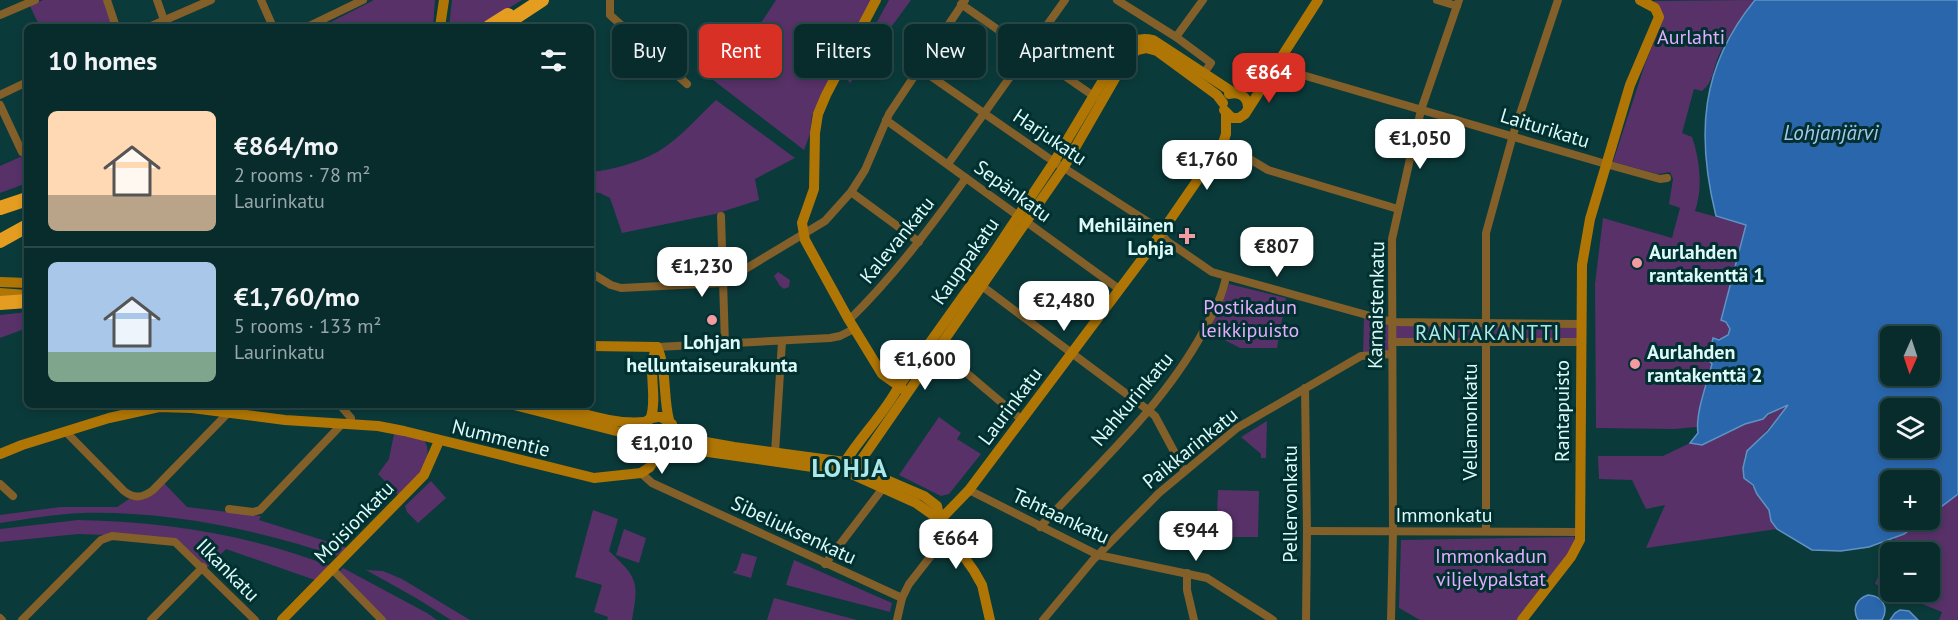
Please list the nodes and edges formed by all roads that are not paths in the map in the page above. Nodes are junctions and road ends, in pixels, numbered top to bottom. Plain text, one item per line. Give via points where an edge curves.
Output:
1 (34, 0) edge
2 (107, 0) edge
3 (158, 0) edge
4 (261, 0) edge
5 (363, 0) edge
6 (444, 0) edge
7 (529, 0) edge
8 (542, 0) edge
9 (610, 0) edge
10 (876, 0) edge
11 (1065, 0) edge
12 (1117, 0) edge
13 (1203, 0) edge
14 (1437, 0) edge
15 (1558, 0) edge
16 (1640, 0) edge
17 (206, 1) edge
18 (963, 2) edge
19 (1314, 2) edge
20 (1458, 3) edge
21 (0, 15) edge
22 (164, 21) junction
23 (115, 24) edge
24 (156, 24) edge
25 (272, 24) edge
26 (313, 24) edge
27 (440, 24) edge
28 (493, 24) edge
29 (506, 24) edge
30 (948, 24) edge
31 (1048, 24) edge
32 (998, 28) edge
33 (1176, 37) junction
34 (1276, 66) junction
35 (1204, 74) junction
36 (913, 78) edge
37 (934, 78) edge
38 (1011, 78) edge
39 (1067, 78) edge
40 (1264, 82) junction
41 (24, 83) edge
42 (687, 84) dead end
43 (1238, 94) junction
44 (0, 95) edge
45 (1097, 99) junction
46 (1223, 103) junction
47 (0, 105) edge
48 (1248, 108) junction
49 (1421, 110) junction
50 (986, 114) junction
51 (1226, 114) junction
52 (1239, 118) junction
53 (886, 120) junction
54 (1513, 135) junction
55 (1225, 138) junction
56 (22, 152) dead end
57 (948, 164) junction
58 (1606, 164) junction
59 (1059, 165) junction
60 (966, 178) junction
61 (1667, 178) dead end
62 (851, 192) junction
63 (24, 200) edge
64 (0, 208) edge
65 (1398, 209) junction
66 (721, 216) dead end
67 (1022, 219) junction
68 (24, 228) edge
69 (803, 234) junction
70 (1160, 234) junction
71 (24, 238) edge
72 (0, 241) edge
73 (919, 242) junction
74 (0, 250) edge
75 (594, 275) edge
76 (1226, 278) junction
77 (0, 282) edge
78 (24, 283) edge
79 (978, 283) junction
80 (722, 284) junction
81 (1119, 289) junction
82 (0, 294) edge
83 (24, 295) edge
84 (24, 301) edge
85 (0, 303) edge
86 (1392, 322) junction
87 (1487, 323) junction
88 (852, 324) junction
89 (1580, 324) junction
90 (1392, 342) junction
91 (1487, 342) junction
92 (1580, 342) junction
93 (725, 344) junction
94 (782, 345) junction
95 (594, 346) edge
96 (934, 346) junction
97 (657, 347) junction
98 (1072, 353) junction
99 (1392, 354) junction
100 (1305, 388) junction
101 (903, 389) junction
102 (155, 408) edge
103 (192, 408) edge
104 (343, 408) edge
105 (525, 408) edge
106 (562, 408) edge
107 (1148, 410) junction
108 (228, 413) junction
109 (648, 420) junction
110 (669, 420) junction
111 (1022, 420) junction
112 (346, 424) junction
113 (66, 432) junction
114 (675, 433) junction
115 (638, 439) junction
116 (439, 441) junction
117 (645, 449) junction
118 (670, 450) junction
119 (776, 453) junction
120 (0, 454) edge
121 (658, 454) junction
122 (857, 466) junction
123 (846, 467) junction
124 (1184, 470) junction
125 (641, 473) junction
126 (0, 484) edge
127 (883, 488) junction
128 (969, 490) junction
129 (13, 496) dead end
130 (230, 509) dead end
131 (940, 519) junction
132 (1040, 527) junction
133 (1307, 531) junction
134 (1393, 531) junction
135 (1485, 531) junction
136 (1580, 532) junction
137 (948, 534) junction
138 (1098, 555) junction
139 (825, 564) junction
140 (203, 567) junction
141 (333, 570) junction
142 (1187, 573) junction
143 (902, 598) junction
144 (992, 618) edge
145 (22, 620) edge
146 (151, 620) edge
147 (255, 620) edge
148 (282, 620) edge
149 (382, 620) edge
150 (897, 620) edge
151 (1043, 620) edge
152 (1194, 620) edge
153 (1273, 620) edge
154 (1306, 620) edge
155 (1391, 620) edge
156 (1522, 620) edge

1 - 21 street
2 - 23 street
3 - 22 street
4 - 25 street
5 - 26 street
6 - 27 street
7 - 28 highway
8 - 29 highway
9 - 42 street via 610,15
10 - 69 street via 818,114 814,189 803,218
11 - 31 street
12 - 33 street
13 - 33 street
14 - 20 street
15 - 54 street, Vellamonkatu
16 - 58 street, Rantapuisto via 1655,8 1659,17 1630,85
17 - 22 street
18 - 30 street
18 - 32 street
19 - 34 street
20 - 49 street, Karnaistenkatu
22 - 24 street
33 - 35 street via 1210,63
34 - 40 street
34 - 49 street, Laiturikatu
35 - 43 street, Kauppakatu
35 - 45 street, Kauppakatu via 1160,43 1135,39 1118,55
36 - 53 street
37 - 50 street, Harjukatu
38 - 50 street
39 - 45 street
40 - 43 street
40 - 48 street
41 - 44 street
43 - 46 street via 1227,96
43 - 48 street via 1247,100
45 - 46 street, Kauppakatu via 1132,53 1146,48 1157,51
45 - 59 street, Kauppakatu
46 - 51 street
47 - 56 street
48 - 52 street
49 - 54 street, Laiturikatu
49 - 65 street, Karnaistenkatu
50 - 57 street
50 - 59 street, Harjukatu
51 - 52 street
51 - 55 street
52 - 55 street, Laurinkatu
53 - 57 street, Sepänkatu
53 - 62 street via 879,142
54 - 58 street, Laiturikatu
54 - 87 street, Vellamonkatu via 1486,233
55 - 65 street via 1268,170
55 - 70 street, Laurinkatu
57 - 60 street, Sepänkatu
58 - 61 street, Laiturikatu
58 - 89 street, Rantapuisto via 1582,265
59 - 67 street, Kauppakatu
59 - 70 street, Harjukatu via 1153,225
60 - 67 street, Sepänkatu
60 - 73 street, Kalevankatu
62 - 69 street via 825,221
62 - 73 street
63 - 64 highway
65 - 86 street, Karnaistenkatu via 1392,239
66 - 80 street
67 - 79 street, Kauppakatu
67 - 81 street, Sepänkatu
68 - 72 highway
69 - 80 street
69 - 88 street
70 - 76 street, Harjukatu
70 - 81 street, Laurinkatu
71 - 74 highway
73 - 88 street, Kalevankatu
75 - 80 street via 621,288
76 - 86 street, Harjukatu
76 - 107 street, Nahkurinkatu via 1218,305 1189,357
77 - 78 street
79 - 96 street, Kauppakatu
79 - 98 street
80 - 93 street
81 - 98 street, Laurinkatu
82 - 83 street
84 - 85 highway
86 - 87 street, Harjukatu
86 - 90 street, Karnaistenkatu
87 - 89 street, Harjukatu
87 - 91 street, Vellamonkatu
88 - 94 street via 840,336
88 - 101 street via 882,374
89 - 92 street, Rantapuisto
90 - 91 street
90 - 99 street, Karnaistenkatu
91 - 92 street
91 - 135 street, Vellamonkatu
92 - 136 street, Rantapuisto
93 - 94 street
93 - 97 street
94 - 119 street
95 - 97 street
96 - 101 street, Kauppakatu
96 - 111 street
97 - 109 street via 652,356 655,405
97 - 110 street via 662,356
98 - 107 street
98 - 111 street, Laurinkatu
99 - 100 street, Paikkarinkatu via 1361,356
99 - 134 street, Karnaistenkatu
100 - 124 street, Paikkarinkatu via 1236,428
100 - 133 street, Pellervonkatu
101 - 122 street, Kauppakatu
101 - 123 street, Kauppakatu
102 - 113 street, Nummentie
103 - 108 street, Nummentie
104 - 112 street via 351,418
105 - 115 street
106 - 109 street via 633,423
107 - 124 street
107 - 132 street, Nahkurinkatu
108 - 112 street, Nummentie
108 - 113 street via 153,490 139,497 124,491
109 - 110 street
109 - 115 street via 639,430
110 - 114 street
111 - 128 street, Laurinkatu
112 - 116 street, Nummentie via 404,431
112 - 130 street via 260,510
113 - 120 street, Nummentie
114 - 118 street
114 - 119 street
115 - 117 street
116 - 125 street, Nummentie via 594,478
116 - 141 street, Moisionkatu via 424,475
117 - 121 street
117 - 125 street
118 - 121 street
118 - 123 street
119 - 123 street
121 - 125 street
122 - 123 street
122 - 131 street via 924,496 937,506
123 - 127 street
124 - 138 street, Paikkarinkatu
125 - 139 street, Sibeliuksenkatu via 652,483
126 - 129 street
127 - 131 street
127 - 139 street
128 - 131 street, Laurinkatu
128 - 132 street, Tehtaankatu
131 - 137 street
132 - 138 street, Tehtaankatu
133 - 134 street, Immonkatu
133 - 154 street, Pellervonkatu
134 - 135 street, Immonkatu
134 - 155 street, Karnaistenkatu
135 - 136 street, Immonkatu
136 - 156 street, Rantapuisto via 1577,547
137 - 143 street
137 - 144 street via 978,578
138 - 142 street, Tehtaankatu
138 - 151 street, Paikkarinkatu
139 - 143 street, Sibeliuksenkatu
140 - 145 street, Ilkankatu via 175,542 106,537
140 - 146 street
140 - 147 street, Ilkankatu
141 - 148 street, Moisionkatu
141 - 149 street
142 - 152 street
142 - 153 street, Tehtaankatu via 1215,582
143 - 150 street

